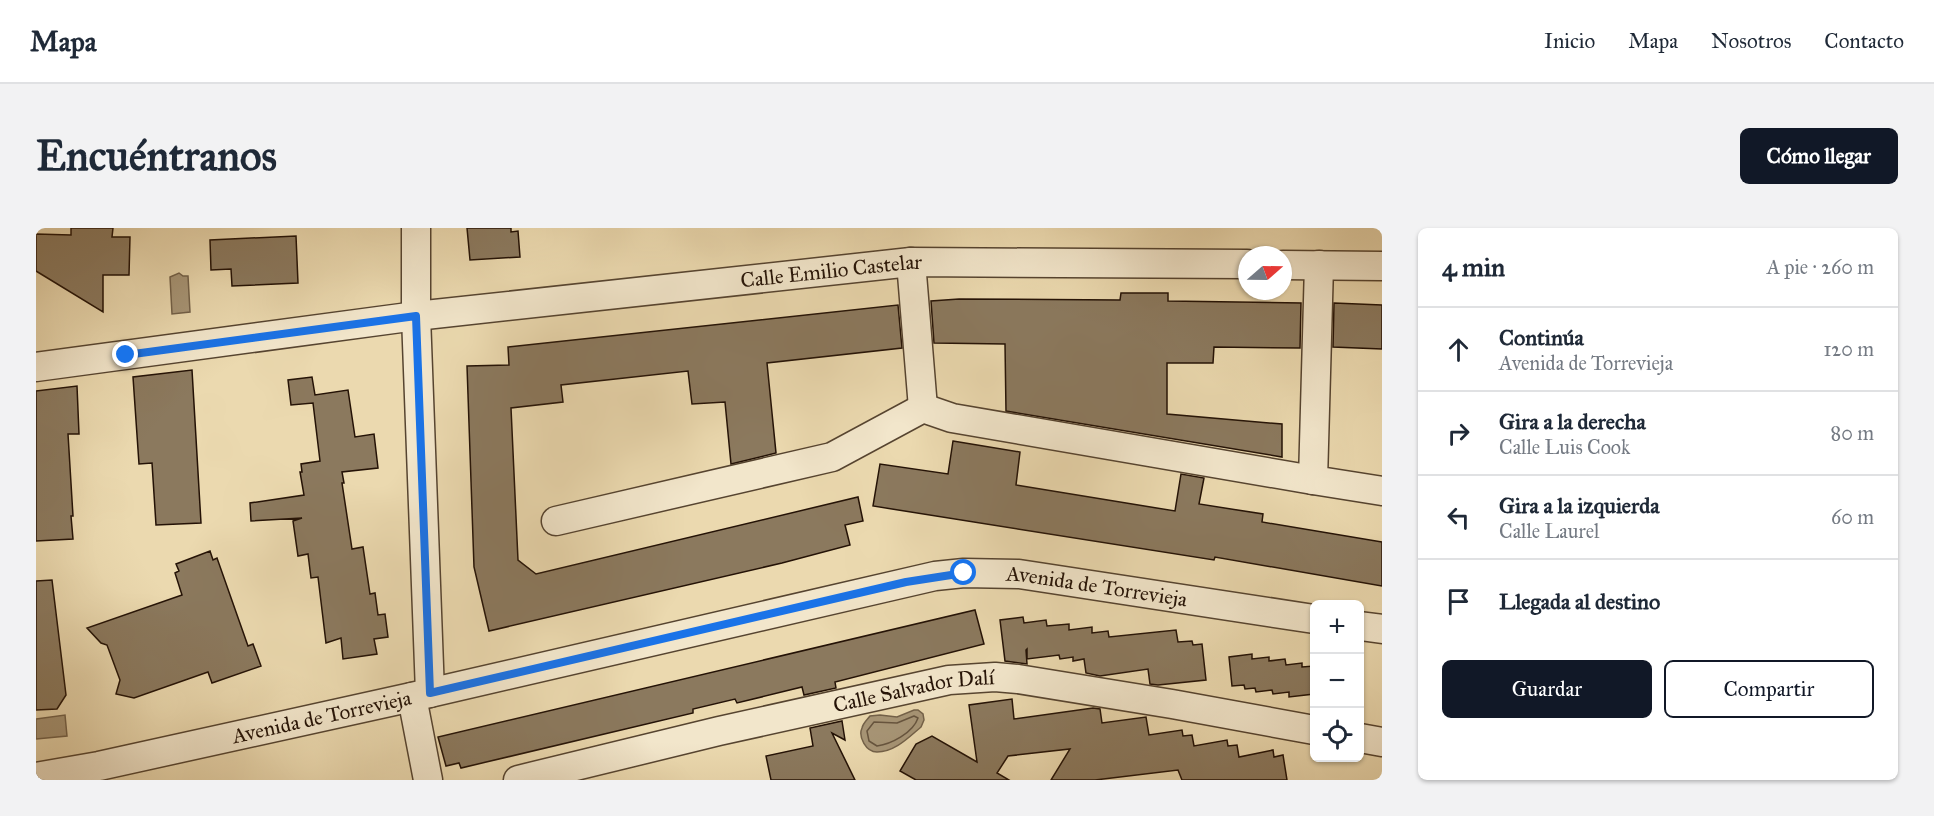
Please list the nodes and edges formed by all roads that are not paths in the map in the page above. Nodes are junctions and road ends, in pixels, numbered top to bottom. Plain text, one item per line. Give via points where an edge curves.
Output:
1 (416, 228) edge
2 (911, 262) junction
3 (1238, 264) edge
4 (1292, 264) edge
5 (1319, 265) junction
6 (1382, 266) edge
7 (416, 316) junction
8 (36, 367) edge
9 (923, 408) junction
10 (1313, 480) junction
11 (1382, 491) edge
12 (556, 521) dead end
13 (1310, 618) edge
14 (1364, 627) edge
15 (1382, 629) edge
16 (421, 695) junction
17 (1310, 729) edge
18 (1364, 739) edge
19 (1382, 742) edge
20 (36, 777) edge
21 (428, 780) edge
22 (518, 780) edge

1 - 7 street
2 - 3 street, Calle Emilio Castelar
2 - 7 street, Calle Emilio Castelar
2 - 9 street
4 - 5 street
5 - 6 street
5 - 10 street
7 - 8 street, Calle Emilio Castelar
7 - 16 street
9 - 10 street via 952,418
9 - 12 street via 832,457
10 - 11 street
13 - 16 street, Avenida de Torrevieja via 1019,574 964,573 906,582
14 - 15 street
16 - 20 street, Avenida de Torrevieja
16 - 21 street
17 - 22 street, Calle Salvador Dalí via 1018,679 973,678 719,731
18 - 19 street

